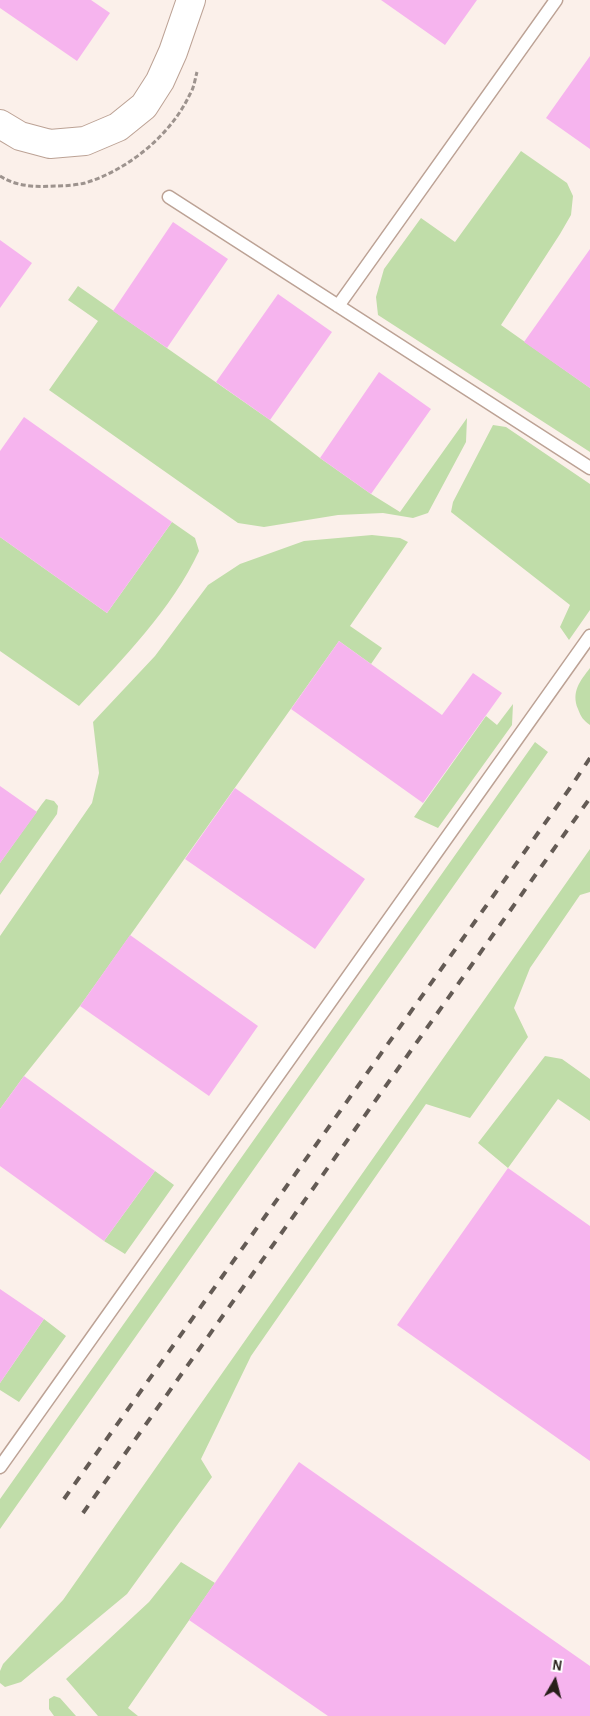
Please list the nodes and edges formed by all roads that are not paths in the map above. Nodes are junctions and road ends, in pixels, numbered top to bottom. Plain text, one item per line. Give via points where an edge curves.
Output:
1 (191, 0) edge
2 (556, 0) edge
3 (0, 124) edge
4 (169, 197) dead end
5 (338, 306) junction
6 (590, 468) edge
7 (590, 636) edge
8 (0, 1467) edge

1 - 3 street via 160,81 144,106 118,127 86,141 50,144 20,136
2 - 5 lane
4 - 5 lane
5 - 6 lane
7 - 8 lane

